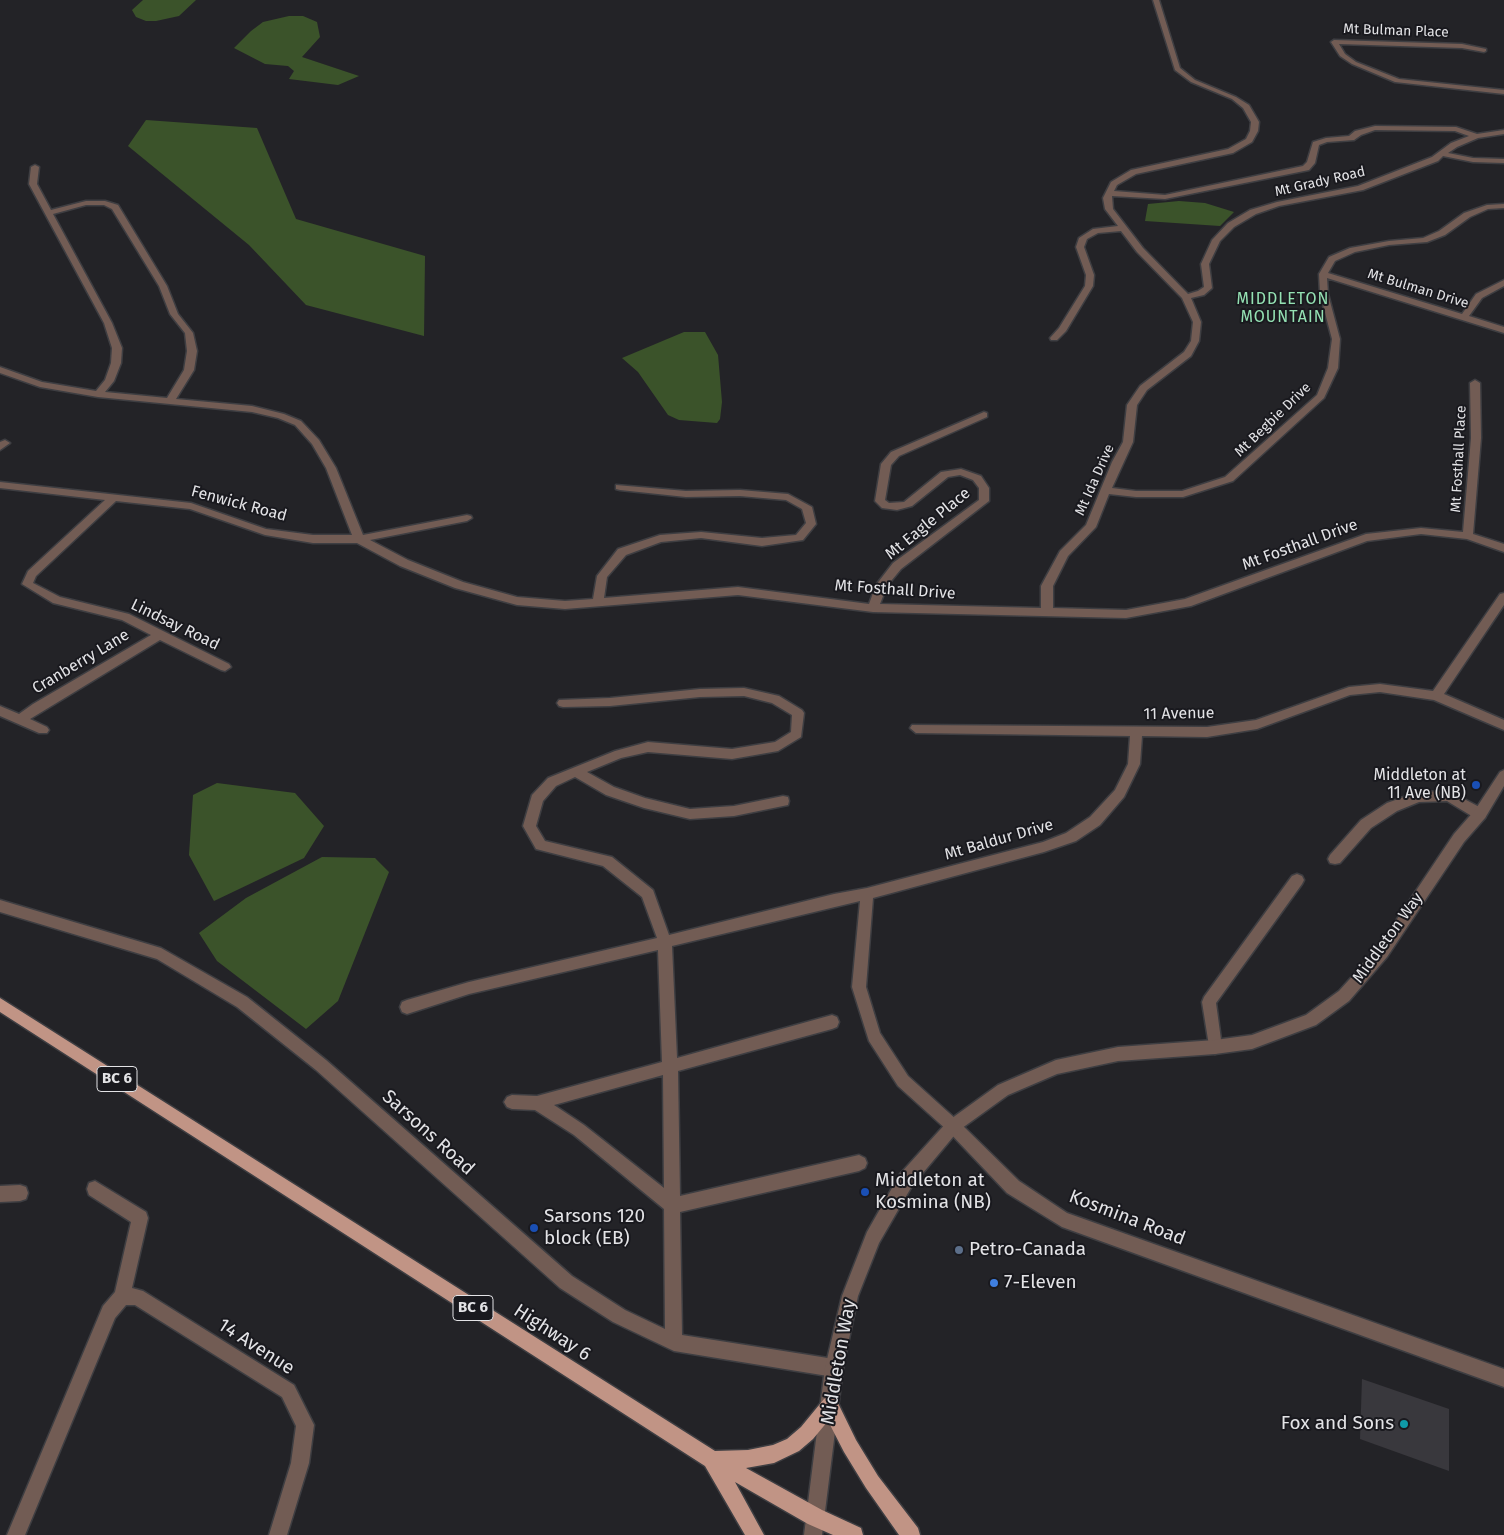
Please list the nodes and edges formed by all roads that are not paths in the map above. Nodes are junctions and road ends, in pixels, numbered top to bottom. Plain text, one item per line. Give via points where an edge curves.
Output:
1 (1156, 0) edge
2 (1484, 50) dead end
3 (1504, 92) edge
4 (1504, 132) edge
5 (1476, 136) junction
6 (1443, 154) junction
7 (1504, 161) edge
8 (34, 167) dead end
9 (1109, 193) junction
10 (1504, 206) edge
11 (47, 214) junction
12 (1123, 228) junction
13 (1323, 274) junction
14 (1504, 283) edge
15 (1186, 297) junction
16 (1464, 318) junction
17 (1504, 330) edge
18 (1054, 338) dead end
19 (0, 370) edge
20 (1475, 383) dead end
21 (98, 394) junction
22 (170, 401) junction
23 (984, 415) dead end
24 (0, 485) edge
25 (620, 487) dead end
26 (1107, 491) junction
27 (112, 499) junction
28 (467, 518) dead end
29 (1468, 536) junction
30 (359, 539) junction
31 (1504, 548) edge
32 (1504, 597) edge
33 (598, 602) junction
34 (873, 608) junction
35 (1047, 613) junction
36 (159, 635) junction
37 (225, 667) dead end
38 (1436, 696) junction
39 (563, 703) dead end
40 (0, 711) edge
41 (21, 719) junction
42 (1504, 725) edge
43 (916, 728) dead end
44 (44, 730) dead end
45 (1136, 731) junction
46 (576, 771) junction
47 (1504, 775) edge
48 (782, 801) dead end
49 (1480, 814) junction
50 (1335, 859) dead end
51 (1297, 880) dead end
52 (867, 894) junction
53 (0, 906) edge
54 (665, 942) junction
55 (0, 1004) edge
56 (407, 1007) dead end
57 (832, 1022) dead end
58 (1215, 1047) junction
59 (670, 1068) junction
60 (512, 1102) dead end
61 (537, 1103) junction
62 (953, 1126) junction
63 (859, 1163) dead end
64 (94, 1189) dead end
65 (20, 1193) dead end
66 (0, 1194) edge
67 (673, 1206) junction
68 (122, 1296) junction
69 (674, 1342) junction
70 (834, 1368) junction
71 (1504, 1378) edge
72 (830, 1405) junction
73 (712, 1460) junction
74 (814, 1526) edge
75 (16, 1535) edge
76 (278, 1535) edge
77 (755, 1535) edge
78 (854, 1535) edge
79 (911, 1535) edge

1 - 9 street via 1177,69 1193,81 1234,98 1246,107 1255,122 1254,131 1248,140 1230,151 1134,172 1114,184
2 - 3 street, Mt Bulman Place via 1462,46 1334,42 1342,55 1354,63 1405,86
4 - 5 street, Mt Grady Road
5 - 6 street, Mt Grady Road via 1454,145
5 - 9 street via 1456,129 1390,127 1316,144 1311,163 1306,168 1172,196
6 - 7 street via 1473,160
6 - 15 street, Mt Grady Road via 1360,188 1277,204 1253,212 1231,225 1216,240 1205,264 1208,288
8 - 11 street via 33,184
9 - 12 street, Mt Ida Drive via 1109,209
10 - 13 street via 1487,207 1467,215 1442,233 1424,240 1353,250 1332,259
11 - 21 street via 108,323 117,348 109,381
11 - 22 street via 86,203 105,203 115,207 163,286 174,314 188,333 192,351 189,370
12 - 15 street, Mt Ida Drive
12 - 18 street via 1096,231 1083,238 1080,247 1090,275 1089,286
13 - 16 street, Mt Bulman Drive
13 - 26 street, Mt Begbie Drive via 1324,294 1336,339 1334,368 1321,396 1230,480 1182,494
14 - 16 street via 1479,296
15 - 26 street, Mt Ida Drive via 1197,322 1195,341 1188,354 1143,388 1132,405 1128,442
16 - 17 street, Mt Bulman Drive
19 - 21 street via 40,384
20 - 29 street, Mt Fosthall Place via 1476,438
21 - 22 street
22 - 30 street via 252,409 298,423 316,442 331,468
23 - 34 street, Mt Eagle Place via 895,454 886,464 880,501 886,506 908,504 945,474 961,472 977,478 984,488 984,502 897,566 882,585
24 - 27 street, Fenwick Road
25 - 33 street via 686,494 740,493 788,497 807,507 811,524 799,538 762,542 701,534 660,539 622,552 602,576
26 - 35 street, Mt Ida Drive via 1091,528 1064,554 1047,586
27 - 30 street, Fenwick Road via 191,506 265,532 313,539
27 - 36 street, Lindsay Road via 32,574 27,584 57,600 125,617
28 - 30 street, Fenwick Road
29 - 31 street, Mt Fosthall Drive
29 - 35 street, Mt Fosthall Drive via 1421,531 1366,538 1187,603 1126,614
30 - 33 street, Mt Fosthall Drive via 404,563 459,585 517,601 565,605
32 - 38 street
33 - 34 street, Mt Fosthall Drive via 738,591
34 - 35 street, Mt Fosthall Drive
36 - 37 street, Lindsay Road
36 - 41 street, Cranberry Lane
38 - 42 street, 11 Avenue
38 - 45 street, 11 Avenue via 1380,688 1349,691 1257,724 1207,732
39 - 46 street via 744,692 775,699 798,714 797,734 778,746 732,754 648,748 619,754
40 - 41 street
41 - 44 street
43 - 45 street, 11 Avenue
45 - 52 street, Mt Baldur Drive via 1134,764 1120,793 1095,820 1070,837 1044,847
46 - 48 street via 610,791 690,814 734,811
46 - 54 street via 552,782 536,799 529,826 541,845 607,861 648,894
47 - 49 street, Middleton Way
49 - 50 street via 1449,796 1418,797 1392,807 1366,824
49 - 58 street, Middleton Way via 1459,838 1382,953 1344,996 1310,1020 1252,1042
51 - 58 street via 1209,1002
52 - 54 street, Mt Baldur Drive
52 - 62 street, Kosmina Road via 860,987 874,1036 903,1081
53 - 69 street, Sarsons Road via 161,954 242,1002 321,1065 566,1282 619,1316
54 - 56 street, Mt Baldur Drive via 470,988
54 - 59 street
55 - 73 main road, Highway 6 / BC 6
57 - 59 street
58 - 62 street, Middleton Way via 1118,1054 1056,1067 1003,1090
59 - 61 street
59 - 67 street
60 - 61 street
61 - 67 street via 579,1130
62 - 70 street, Middleton Way via 906,1180 873,1238 850,1296
62 - 71 street, Kosmina Road via 1013,1187 1062,1219
63 - 67 street
64 - 68 street via 140,1218
65 - 66 street
67 - 69 street
68 - 75 street via 109,1312
68 - 76 street, 14 Avenue via 137,1297 288,1391 305,1425 300,1462
69 - 70 street, Sarsons Road
70 - 72 street, Middleton Way
72 - 73 main road via 807,1433 774,1454
72 - 74 street, Middleton Way
72 - 79 main road via 872,1482
73 - 74 main road, Highway 6 / BC 6
73 - 77 main road
74 - 78 main road, Highway 6 / BC 6

